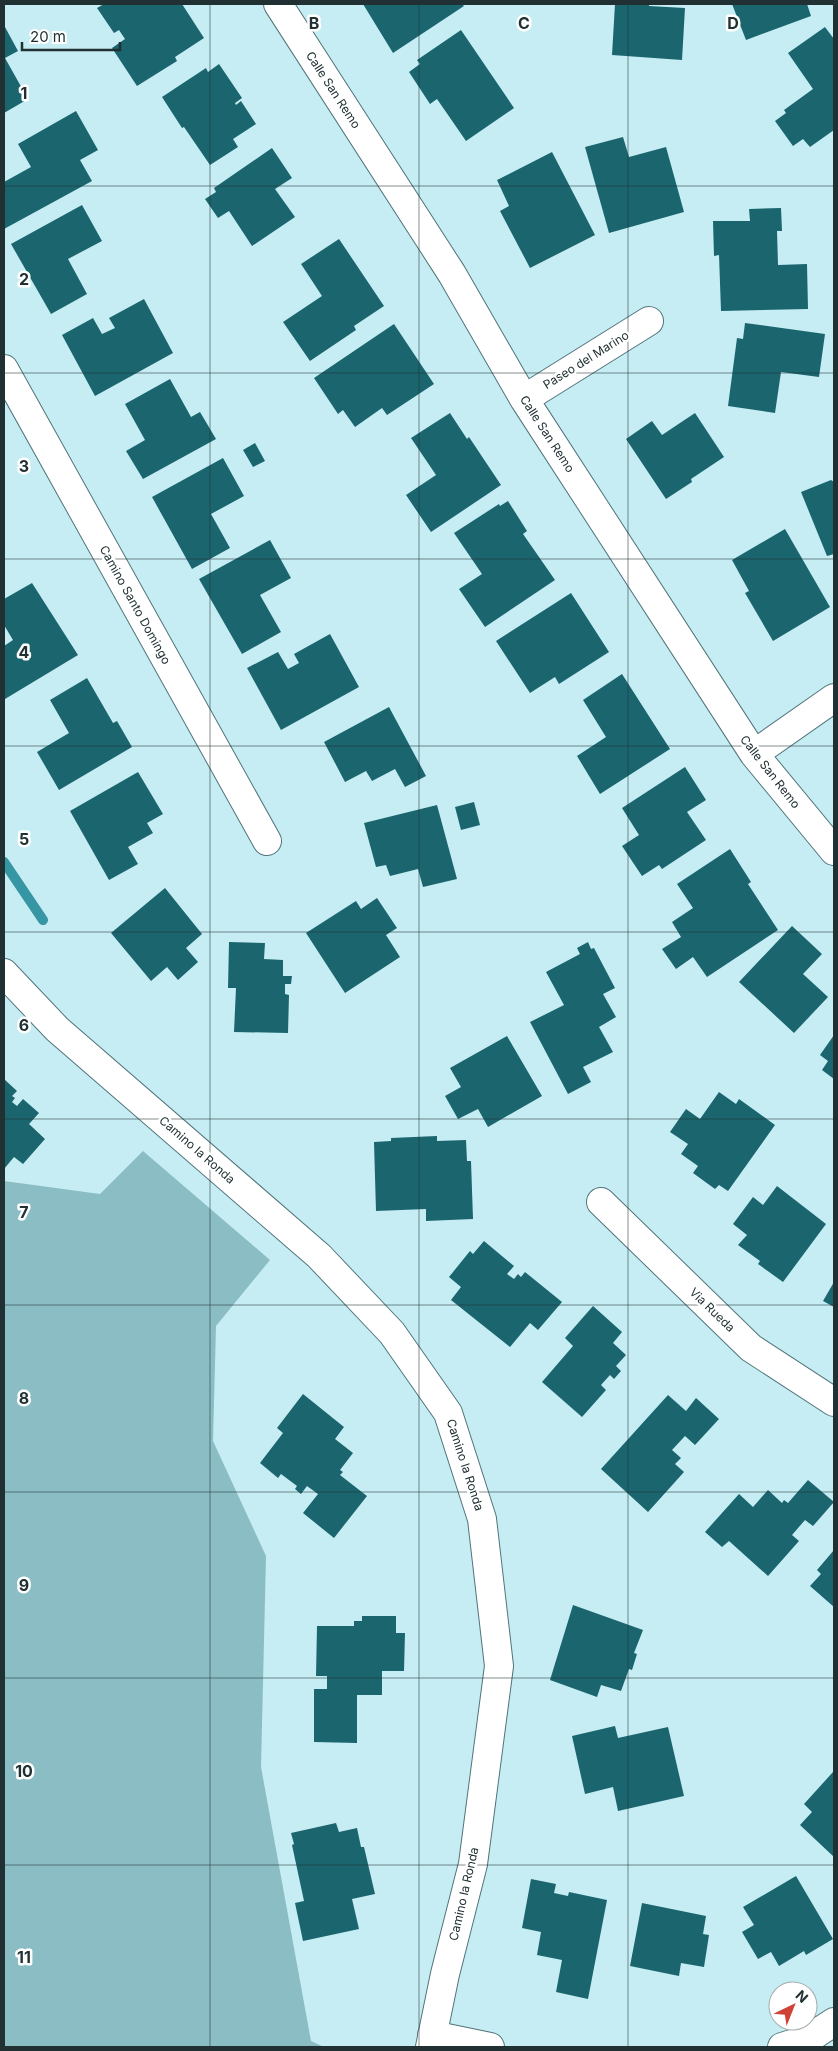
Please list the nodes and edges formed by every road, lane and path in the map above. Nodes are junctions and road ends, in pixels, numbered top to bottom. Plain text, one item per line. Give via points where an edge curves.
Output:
1 (278, 4) edge
2 (649, 321) dead end
3 (4, 369) edge
4 (524, 399) junction
5 (834, 698) edge
6 (754, 754) junction
7 (267, 841) dead end
8 (834, 851) edge
9 (4, 973) edge
10 (601, 1202) dead end
11 (834, 1402) edge
12 (834, 2022) edge
13 (431, 2041) edge
14 (490, 2047) edge
15 (782, 2047) edge

1 - 4 street, Calle San Remo via 452,274
2 - 4 street, Paseo del Marino
3 - 7 street, Camino Santo Domingo
4 - 6 street, Calle San Remo
5 - 6 street
6 - 8 street, Calle San Remo
9 - 13 street, Camino la Ronda via 57,1029 319,1256 392,1333 448,1413 482,1519 499,1666 473,1864
10 - 11 street, Via Rueda via 752,1348
12 - 15 street via 808,2039
13 - 14 street

